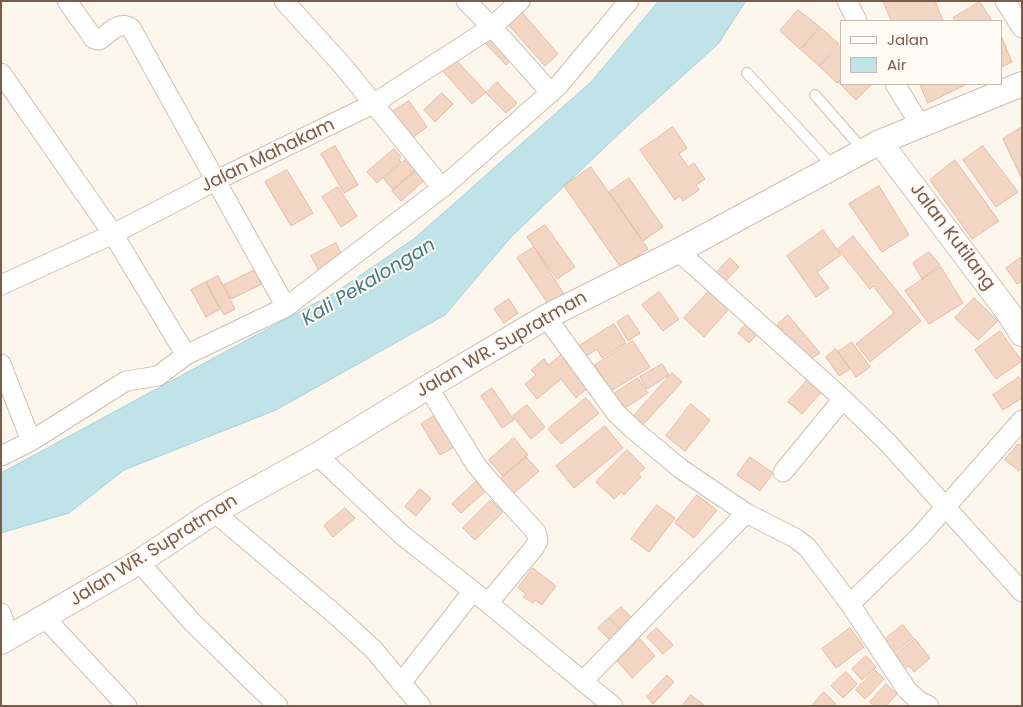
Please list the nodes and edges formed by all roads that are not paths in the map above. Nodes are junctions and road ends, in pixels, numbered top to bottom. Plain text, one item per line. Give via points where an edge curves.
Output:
1 (68, 1) edge
2 (284, 1) edge
3 (466, 1) edge
4 (520, 1) edge
5 (629, 1) edge
6 (847, 1) edge
7 (1006, 1) edge
8 (856, 20) edge
9 (492, 27) junction
10 (1022, 28) edge
11 (1, 73) edge
12 (747, 73) dead end
13 (896, 85) edge
14 (1020, 90) edge
15 (551, 93) junction
16 (814, 94) dead end
17 (373, 104) junction
18 (921, 126) junction
19 (872, 146) junction
20 (832, 168) junction
21 (217, 180) junction
22 (442, 188) junction
23 (113, 234) junction
24 (678, 250) junction
25 (1, 285) edge
26 (286, 306) junction
27 (546, 317) junction
28 (1022, 334) edge
29 (186, 354) junction
30 (1, 364) edge
31 (428, 386) junction
32 (843, 398) junction
33 (1022, 420) edge
34 (31, 441) junction
35 (318, 455) junction
36 (1, 456) edge
37 (783, 472) dead end
38 (945, 508) junction
39 (214, 512) junction
40 (746, 514) junction
41 (139, 562) junction
42 (473, 591) junction
43 (1022, 592) edge
44 (488, 603) junction
45 (850, 604) junction
46 (1, 612) edge
47 (45, 618) junction
48 (5, 640) edge
49 (583, 681) junction
50 (401, 683) junction
51 (127, 706) edge
52 (278, 706) edge
53 (421, 706) edge
54 (613, 706) edge
55 (929, 706) edge

1 - 21 street via 94,39 99,40 119,25 130,28
2 - 17 street
3 - 9 street
4 - 9 street, Jalan Mahakam
5 - 15 street
6 - 8 street
7 - 10 street
9 - 15 street
9 - 17 street, Jalan Mahakam
11 - 23 street
12 - 20 lane
13 - 18 street
14 - 18 street, Jalan WR. Supratman
15 - 22 street
16 - 19 lane
17 - 21 street, Jalan Mahakam
17 - 22 street
18 - 19 street, Jalan WR. Supratman
19 - 20 street, Jalan WR. Supratman
19 - 28 street, Jalan Kutilang via 1008,312
20 - 24 street, Jalan WR. Supratman
21 - 23 street, Jalan Mahakam
21 - 26 street
22 - 26 street
23 - 25 street, Jalan Mahakam
23 - 29 street
24 - 27 street, Jalan WR. Supratman
24 - 32 street
26 - 29 street
27 - 31 street, Jalan WR. Supratman
27 - 40 street via 616,413 681,469
29 - 34 street via 162,374 126,381
30 - 34 street
31 - 35 street, Jalan WR. Supratman
31 - 44 street via 476,465 536,532 538,540 534,548
32 - 37 street
32 - 38 street
33 - 38 street
34 - 36 street
35 - 39 street, Jalan WR. Supratman
35 - 42 street via 402,535
38 - 43 street
38 - 45 street
39 - 41 street, Jalan WR. Supratman
39 - 50 street via 337,616 373,649
40 - 45 street via 795,538 806,547
40 - 49 street
41 - 47 street, Jalan WR. Supratman
41 - 52 street via 192,622
42 - 44 street
42 - 50 street
44 - 49 street
45 - 55 street via 907,690
46 - 48 street
47 - 48 street, Jalan WR. Supratman
47 - 51 street
49 - 54 street
50 - 53 street

